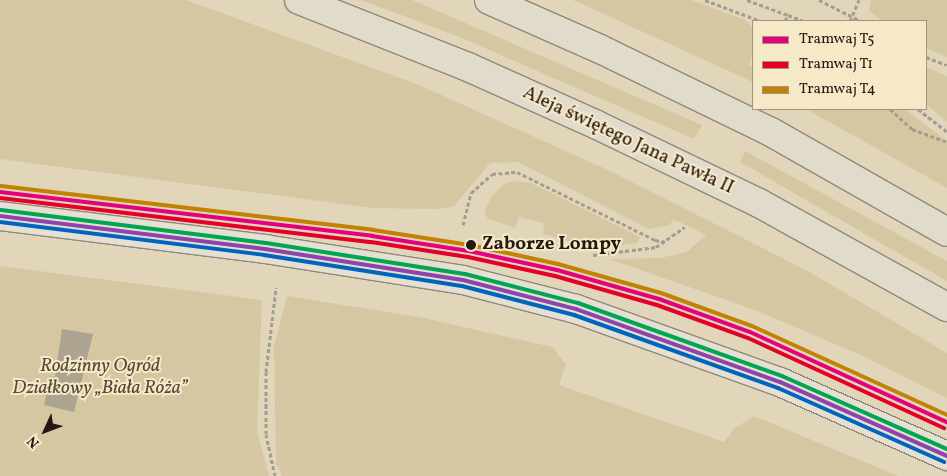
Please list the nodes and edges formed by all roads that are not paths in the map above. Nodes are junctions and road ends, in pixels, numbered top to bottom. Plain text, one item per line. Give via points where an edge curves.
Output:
1 (299, 0) edge
2 (489, 0) edge
3 (0, 216) edge
4 (947, 232) edge
5 (947, 307) edge
6 (947, 456) edge

1 - 5 main road, Aleja świętego Jana Pawła II via 468,67 597,125 759,203
2 - 4 main road via 600,49 771,132
3 - 6 street via 265,249 463,280 576,309 780,382

